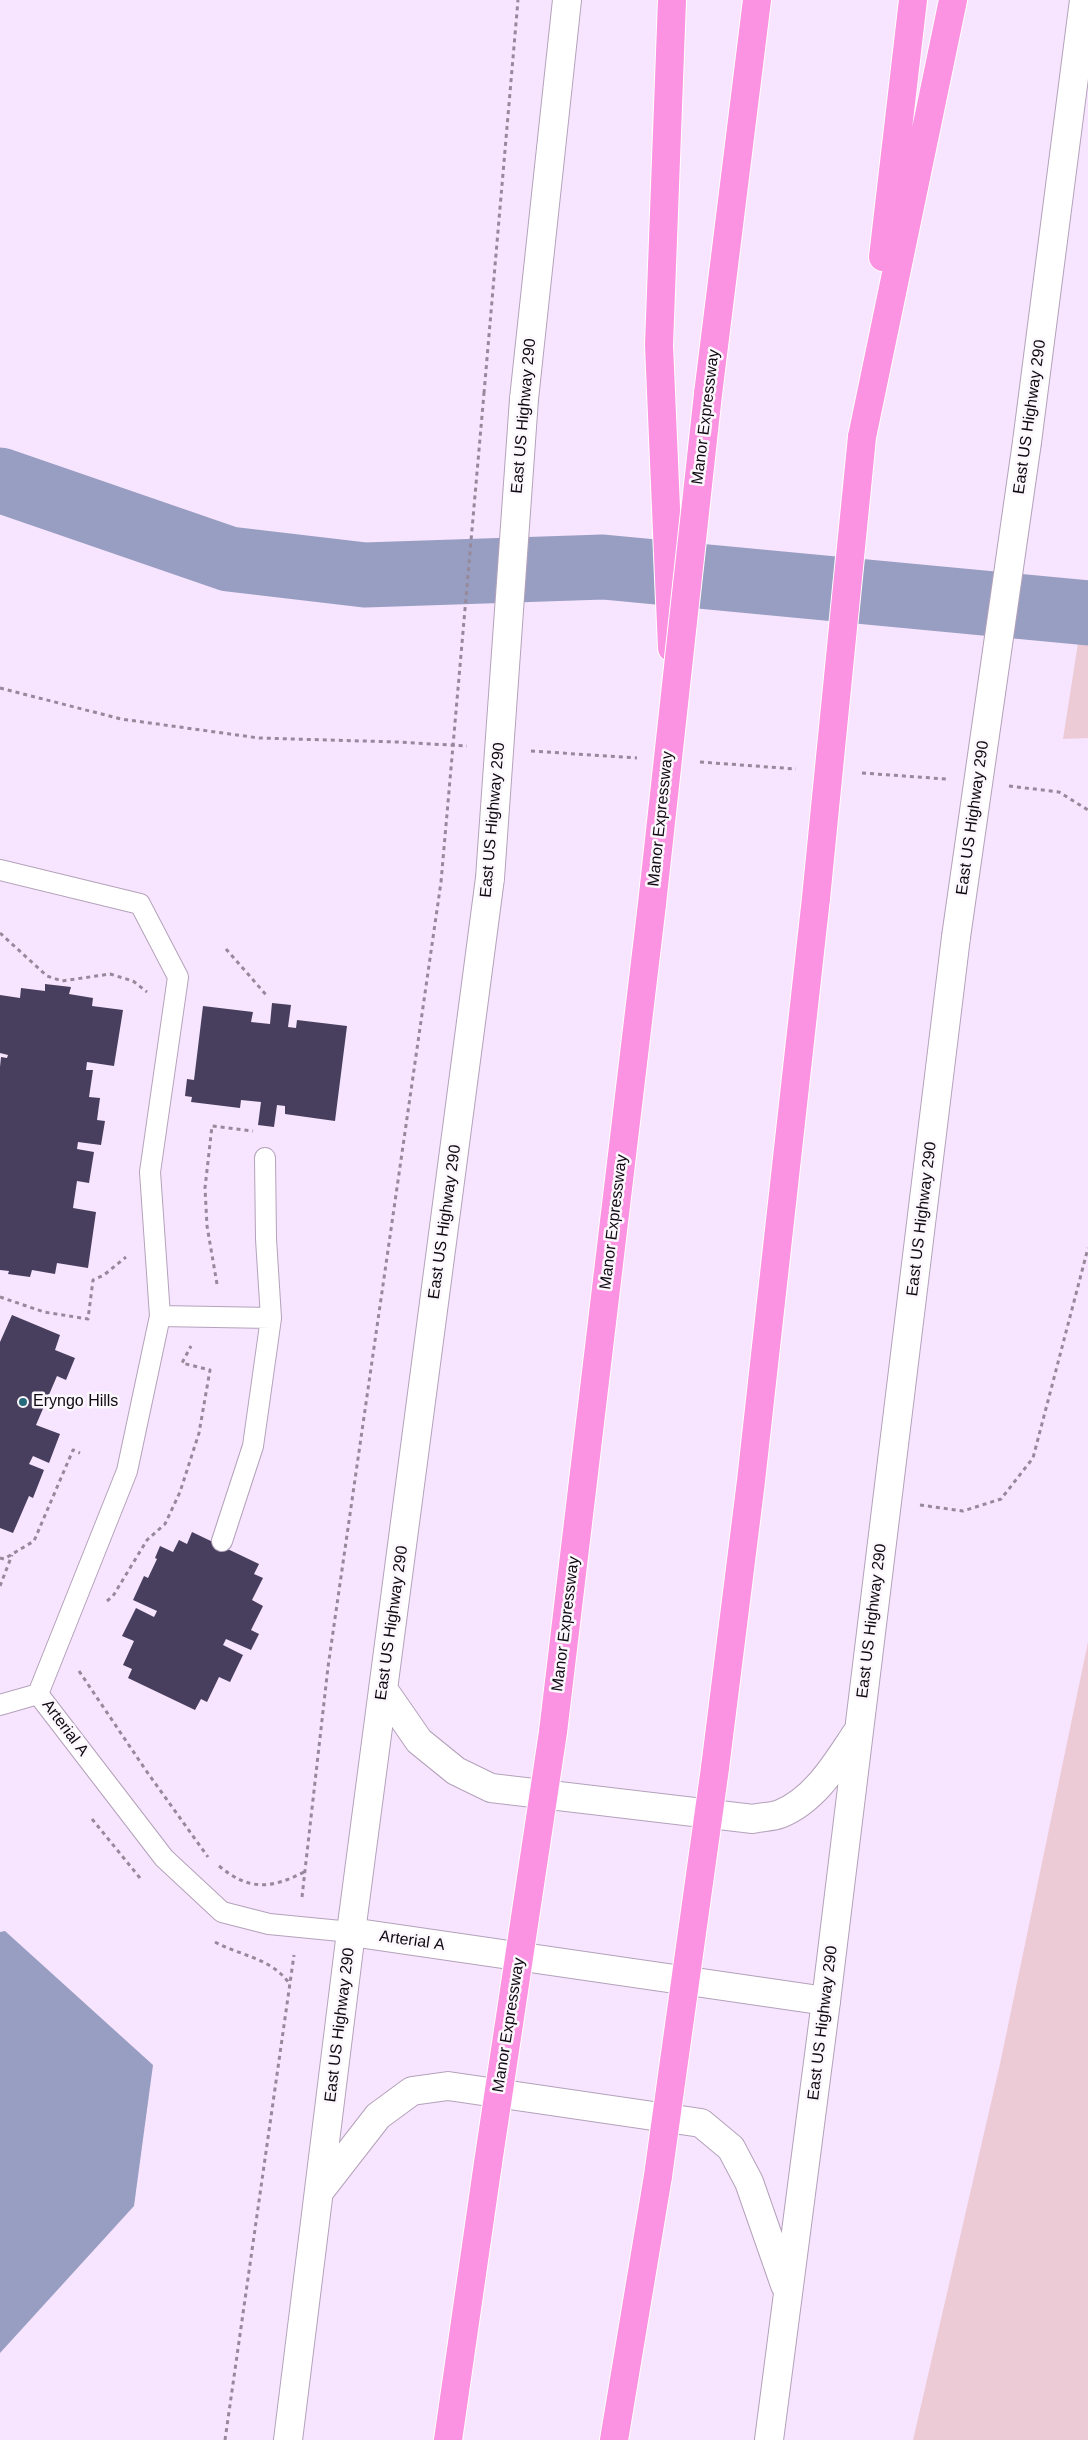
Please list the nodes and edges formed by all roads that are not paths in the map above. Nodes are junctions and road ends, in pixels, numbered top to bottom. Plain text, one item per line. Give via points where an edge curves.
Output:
1 (567, 0) edge
2 (672, 0) edge
3 (756, 0) edge
4 (913, 0) edge
5 (953, 0) edge
6 (1084, 0) edge
7 (862, 437) junction
8 (674, 697) junction
9 (0, 870) edge
10 (265, 1158) dead end
11 (160, 1316) junction
12 (271, 1318) junction
13 (222, 1541) dead end
14 (383, 1689) junction
15 (38, 1694) junction
16 (0, 1705) edge
17 (859, 1731) junction
18 (351, 1932) junction
19 (826, 2001) junction
20 (319, 2193) junction
21 (787, 2291) junction
22 (288, 2440) edge
23 (448, 2440) edge
24 (614, 2440) edge
25 (769, 2440) edge

1 - 14 main road, East US Highway 290, bridge via 524,399 490,878
2 - 8 highway, bridge via 659,345
3 - 8 highway, Manor Expressway, bridge
4 - 7 highway
5 - 7 highway
6 - 17 main road, East US Highway 290, bridge via 1027,442 956,937
7 - 24 highway, bridge via 816,898 716,1768 658,2176
8 - 23 highway, Manor Expressway, bridge via 553,1732
9 - 11 lane via 140,904 178,976 150,1172
10 - 12 lane
11 - 12 lane
11 - 15 lane via 127,1471
12 - 13 lane via 252,1446
14 - 17 main road via 419,1741 456,1770 491,1788 753,1819 779,1814 802,1800 829,1775
14 - 18 main road, East US Highway 290
15 - 16 lane
15 - 18 lane, Arterial A via 164,1858 222,1912 269,1924
17 - 19 main road, East US Highway 290
18 - 19 main road, Arterial A
18 - 20 main road, East US Highway 290
19 - 21 main road, East US Highway 290
20 - 21 main road via 378,2116 412,2092 448,2086 701,2123 731,2148 749,2182
20 - 22 main road, East US Highway 290
21 - 25 main road, East US Highway 290

